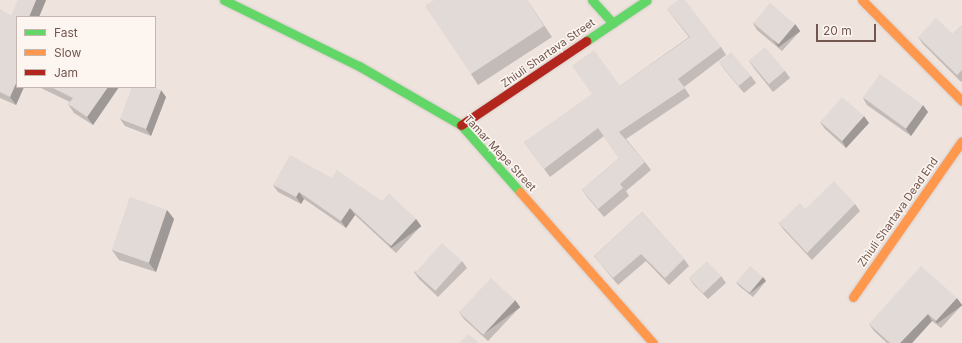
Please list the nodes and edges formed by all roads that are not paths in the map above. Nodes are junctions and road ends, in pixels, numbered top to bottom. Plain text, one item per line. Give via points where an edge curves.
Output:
1 (224, 0) edge
2 (592, 0) edge
3 (647, 0) edge
4 (862, 0) edge
5 (613, 23) junction
6 (962, 101) edge
7 (461, 125) junction
8 (962, 142) edge
9 (853, 297) dead end
10 (653, 343) edge

1 - 7 street, Tamar Mepe Street via 358,66
2 - 5 street
3 - 5 street, Zhiuli Shartava Street
4 - 6 street
5 - 7 street, Zhiuli Shartava Street
7 - 10 street, Tamar Mepe Street
8 - 9 street, Zhiuli Shartava Dead End

